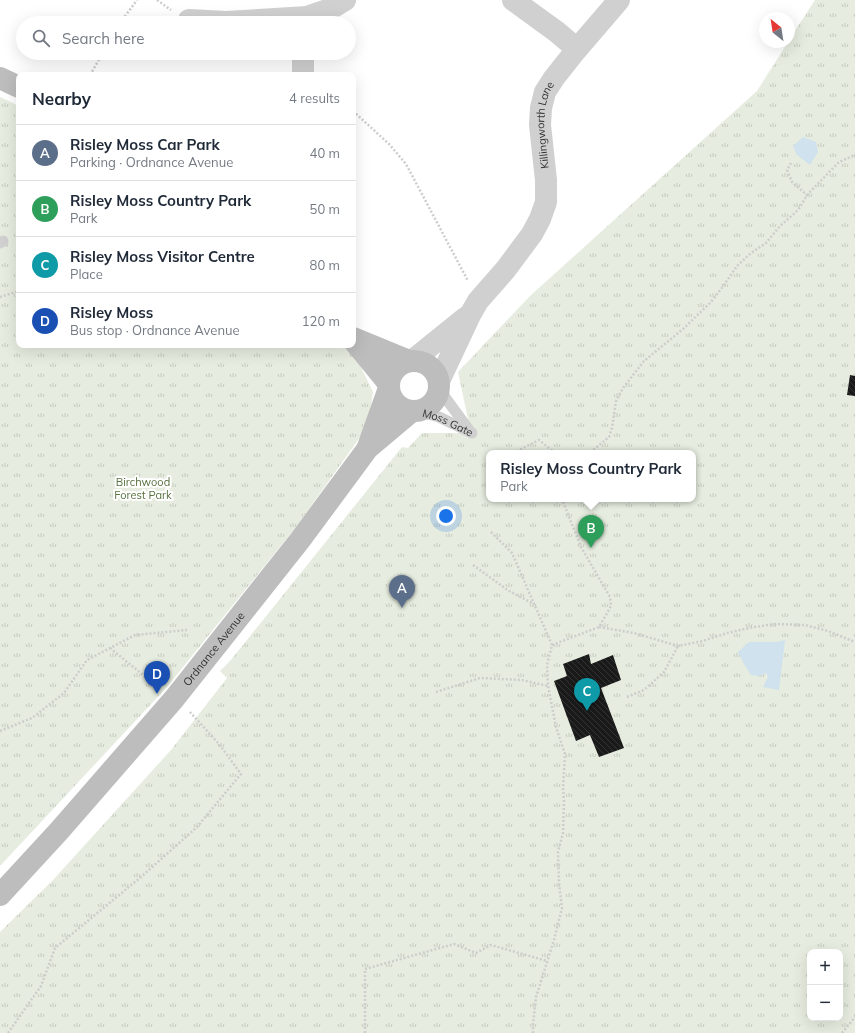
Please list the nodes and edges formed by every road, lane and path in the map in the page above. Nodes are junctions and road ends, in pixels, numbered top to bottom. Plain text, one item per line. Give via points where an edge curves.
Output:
1 (137, 0) edge
2 (345, 0) edge
3 (513, 0) edge
4 (619, 0) edge
5 (125, 16) edge
6 (315, 16) edge
7 (577, 49) junction
8 (98, 60) edge
9 (303, 60) edge
10 (92, 72) edge
11 (303, 72) edge
12 (0, 78) edge
13 (16, 86) edge
14 (356, 114) edge
15 (855, 155) edge
16 (791, 163) dead end
17 (807, 195) junction
18 (16, 292) edge
19 (0, 297) edge
20 (474, 308) junction
21 (356, 340) edge
22 (356, 343) edge
23 (411, 361) junction
24 (439, 385) junction
25 (389, 386) junction
26 (415, 411) junction
27 (368, 448) junction
28 (519, 450) edge
29 (551, 450) edge
30 (593, 450) edge
31 (563, 502) edge
32 (491, 532) dead end
33 (473, 565) dead end
34 (534, 604) junction
35 (599, 627) junction
36 (187, 630) dead end
37 (855, 642) edge
38 (552, 645) junction
39 (678, 646) junction
40 (110, 648) junction
41 (148, 679) dead end
42 (548, 686) junction
43 (436, 692) dead end
44 (627, 697) dead end
45 (186, 708) dead end
46 (0, 731) edge
47 (0, 895) edge
48 (548, 961) junction
49 (855, 1017) edge
50 (8, 1033) edge
51 (365, 1033) edge
52 (533, 1033) edge
53 (842, 1033) edge

1 - 5 path
2 - 6 street
3 - 7 street
4 - 7 street, Killingworth Lane
7 - 20 street, Killingworth Lane via 545,92 541,108 546,202 540,219 532,234
8 - 10 path
9 - 11 street
12 - 13 street
14 - 20 path via 389,144 406,164
15 - 17 path via 839,162
16 - 17 path via 787,170 792,182
17 - 30 path via 800,208 766,243 737,266 711,302 644,361 616,401 609,437
18 - 19 path
20 - 23 street, Killingworth Lane
20 - 24 street, Killingworth Lane
21 - 23 street
22 - 25 street
23 - 24 street via 420,361 432,368
23 - 25 street via 395,369 390,376
24 - 26 street via 437,397 432,404
24 - 26 lane, Moss Gate via 472,433 439,417
25 - 26 street via 391,397 397,404 404,409
25 - 27 street, Ordnance Avenue
26 - 27 street, Ordnance Avenue
27 - 47 street, Ordnance Avenue via 300,540 174,698 60,831
28 - 29 path via 539,440
31 - 35 path via 581,547 610,597 611,606
32 - 34 path via 512,553
33 - 34 path via 509,591
34 - 38 path
35 - 38 path
35 - 39 path via 652,637
36 - 40 path via 135,635
37 - 39 path via 805,624 776,624
38 - 42 path via 547,665
39 - 44 path via 664,672 644,690
40 - 41 path
40 - 46 path via 87,660 64,693 32,718
42 - 43 path via 522,680 480,678
42 - 48 path via 556,727 565,754 563,833 558,852 562,908
45 - 50 path via 219,744 241,774 197,827 55,948 41,986
48 - 51 path via 491,945 476,953 454,944 365,969
48 - 52 path via 536,997
49 - 53 path

